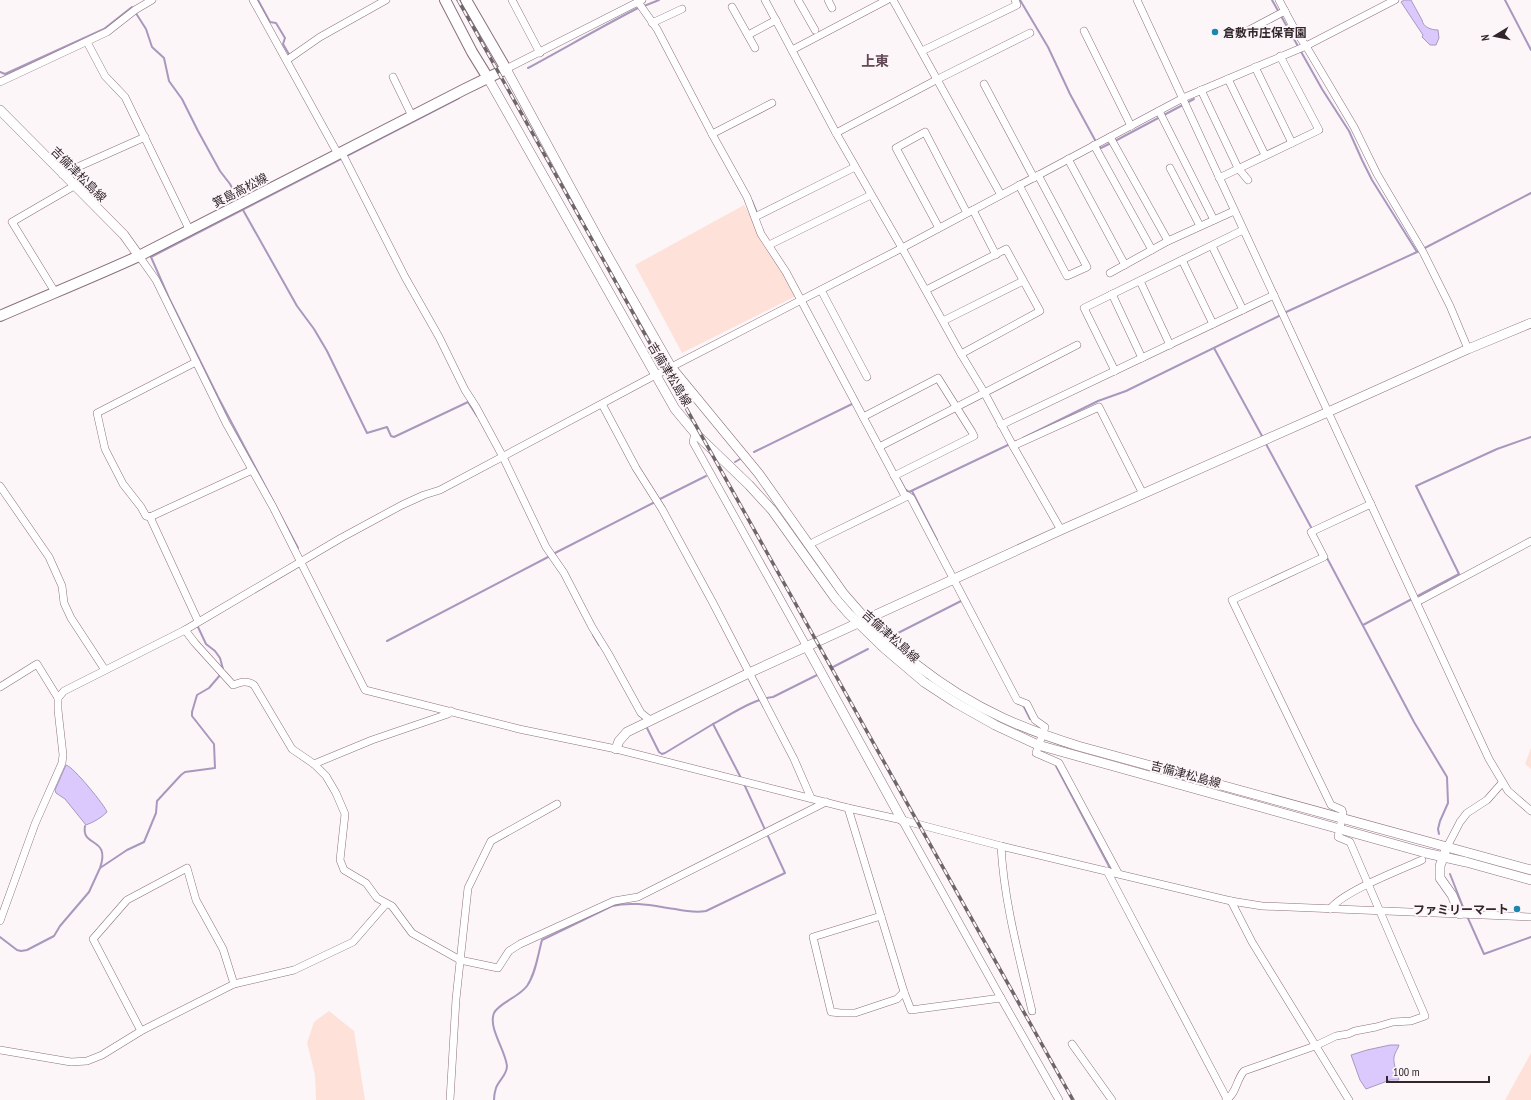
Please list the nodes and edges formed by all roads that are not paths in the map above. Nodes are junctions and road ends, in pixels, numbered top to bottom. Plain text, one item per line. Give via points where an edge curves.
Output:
1 (152, 0) edge
2 (253, 0) edge
3 (386, 0) edge
4 (445, 0) edge
5 (466, 0) edge
6 (512, 0) edge
7 (765, 0) edge
8 (798, 0) edge
9 (828, 0) edge
10 (887, 0) edge
11 (893, 0) edge
12 (1015, 0) edge
13 (1137, 0) edge
14 (1279, 0) edge
15 (1395, 0) edge
16 (636, 2) edge
17 (732, 7) dead end
18 (832, 8) dead end
19 (682, 9) dead end
20 (1284, 12) junction
21 (776, 20) junction
22 (654, 22) junction
23 (815, 30) dead end
24 (1084, 31) dead end
25 (1247, 31) dead end
26 (1030, 33) dead end
27 (748, 35) junction
28 (87, 42) junction
29 (755, 48) dead end
30 (1301, 48) junction
31 (792, 50) junction
32 (922, 51) junction
33 (540, 52) junction
34 (1280, 56) junction
35 (289, 59) junction
36 (1255, 67) junction
37 (506, 69) junction
38 (393, 77) dead end
39 (488, 78) junction
40 (938, 79) junction
41 (1228, 79) junction
42 (0, 82) edge
43 (984, 84) dead end
44 (1201, 90) junction
45 (1184, 102) junction
46 (772, 103) dead end
47 (0, 110) edge
48 (1161, 114) junction
49 (412, 116) junction
50 (1131, 126) junction
51 (714, 133) junction
52 (836, 133) junction
53 (145, 137) junction
54 (1112, 140) junction
55 (1292, 142) junction
56 (1094, 145) junction
57 (342, 155) junction
58 (1265, 155) junction
59 (1068, 159) junction
60 (855, 167) junction
61 (1170, 168) dead end
62 (1238, 168) junction
63 (62, 174) junction
64 (1036, 176) junction
65 (1219, 178) junction
66 (1248, 180) dead end
67 (1019, 185) junction
68 (74, 186) junction
69 (871, 195) junction
70 (1001, 195) junction
71 (970, 211) junction
72 (1234, 211) junction
73 (757, 216) junction
74 (1214, 220) junction
75 (1200, 226) junction
76 (939, 228) junction
77 (1243, 230) junction
78 (190, 231) junction
79 (1168, 241) junction
80 (770, 245) junction
81 (1212, 246) junction
82 (902, 248) junction
83 (1152, 250) junction
84 (996, 255) junction
85 (139, 256) junction
86 (1182, 260) junction
87 (1125, 265) junction
88 (1110, 273) dead end
89 (1023, 280) junction
90 (1140, 281) junction
91 (821, 290) junction
92 (926, 290) junction
93 (55, 292) junction
94 (1112, 294) junction
95 (1274, 295) junction
96 (802, 300) junction
97 (1243, 310) junction
98 (0, 316) edge
99 (943, 321) junction
100 (1531, 323) edge
101 (1212, 324) junction
102 (1170, 344) junction
103 (1077, 345) dead end
104 (1468, 349) junction
105 (961, 354) junction
106 (1142, 358) junction
107 (196, 362) junction
108 (671, 368) junction
109 (1115, 371) junction
110 (655, 375) junction
111 (867, 377) dead end
112 (984, 392) junction
113 (602, 404) junction
114 (956, 407) junction
115 (1328, 412) junction
116 (865, 416) junction
117 (1001, 425) junction
118 (695, 433) junction
119 (1011, 444) junction
120 (881, 446) junction
121 (503, 457) junction
122 (252, 470) junction
123 (897, 475) junction
124 (0, 486) edge
125 (1143, 494) junction
126 (908, 496) junction
127 (1371, 504) junction
128 (150, 517) junction
129 (1061, 530) junction
130 (1531, 541) edge
131 (814, 542) dead end
132 (300, 562) junction
133 (955, 578) junction
134 (1416, 599) junction
135 (198, 621) junction
136 (863, 622) junction
137 (185, 630) junction
138 (807, 647) junction
139 (105, 670) junction
140 (749, 674) junction
141 (1, 684) edge
142 (58, 698) junction
143 (451, 711) junction
144 (650, 720) junction
145 (1042, 735) junction
146 (1038, 745) junction
147 (616, 749) junction
148 (314, 764) junction
149 (1502, 783) junction
150 (811, 798) junction
151 (826, 802) junction
152 (557, 804) dead end
153 (848, 808) junction
154 (1531, 811) edge
155 (1342, 819) junction
156 (902, 820) junction
157 (1339, 828) junction
158 (1001, 846) junction
159 (1447, 847) junction
160 (1443, 857) junction
161 (1422, 860) dead end
162 (1531, 870) edge
163 (1112, 872) junction
164 (1531, 880) edge
165 (1368, 884) junction
166 (1231, 900) junction
167 (386, 904) junction
168 (1330, 908) junction
169 (1381, 911) junction
170 (1464, 915) junction
171 (881, 916) junction
172 (1531, 917) edge
173 (0, 921) edge
174 (460, 960) junction
175 (234, 984) junction
176 (904, 992) junction
177 (1001, 998) junction
178 (1032, 1011) dead end
179 (141, 1032) junction
180 (1072, 1044) dead end
181 (1315, 1046) junction
182 (0, 1050) edge
183 (1229, 1099) edge
184 (450, 1100) edge
185 (1060, 1100) edge
186 (1112, 1100) edge
187 (1349, 1100) edge

1 - 28 street via 107,32
2 - 35 street
3 - 35 street via 320,37
4 - 39 main road
5 - 37 main road
6 - 33 street
7 - 21 street
8 - 23 street
9 - 18 street
10 - 31 street
11 - 32 street
12 - 32 street via 1017,4
13 - 45 street
14 - 20 street
15 - 30 street
16 - 22 street
16 - 33 street
17 - 27 street
19 - 22 street
20 - 25 street
20 - 30 street via 1296,32
21 - 27 street
21 - 31 street
22 - 51 street
24 - 50 street
26 - 40 street
27 - 29 street
28 - 42 street
28 - 53 street via 105,76 125,97
30 - 34 street
30 - 104 street via 1354,127 1377,174 1422,249
31 - 52 street
32 - 40 street
33 - 37 street
34 - 36 street
34 - 55 street via 1318,130
35 - 57 street
36 - 41 street
36 - 55 street
37 - 39 main road, 箕島高松線
37 - 108 main road, 吉備津松島線
38 - 49 street
39 - 49 main road, 箕島高松線
39 - 110 main road, 吉備津松島線
40 - 52 street
40 - 70 street
41 - 44 street
41 - 58 street
43 - 64 street
44 - 45 street
44 - 62 street
45 - 48 street
45 - 65 street
46 - 51 street
47 - 63 main road, 吉備津松島線
48 - 50 street
48 - 74 street
49 - 57 main road, 箕島高松線
50 - 54 street
51 - 73 street
52 - 60 street
53 - 63 street
53 - 78 street
54 - 56 street
54 - 79 street
55 - 58 street
56 - 59 street
56 - 83 street
57 - 78 main road, 箕島高松線
57 - 121 street via 465,390
58 - 62 street
59 - 64 street
59 - 87 street
60 - 69 street
60 - 73 street
61 - 75 street
62 - 65 street
62 - 66 street
63 - 68 main road, 吉備津松島線
64 - 67 street
64 - 67 street via 1087,267 1067,276
65 - 72 street
67 - 70 street
68 - 85 main road, 吉備津松島線 via 124,235
68 - 93 street via 12,222
69 - 80 street
69 - 82 street
70 - 71 street
71 - 76 street
71 - 76 street via 925,132 896,148
71 - 84 street
72 - 74 street
72 - 77 street
73 - 80 street via 761,234
74 - 75 street
75 - 79 street
76 - 82 street
77 - 81 street
77 - 95 street
78 - 85 main road, 箕島高松線
79 - 83 street
80 - 96 street
81 - 86 street
81 - 97 street
82 - 91 street
82 - 92 street
83 - 87 street
84 - 89 street via 1006,249
84 - 92 street
85 - 93 main road, 箕島高松線
85 - 107 street via 156,280
86 - 90 street
86 - 101 street
87 - 88 street
89 - 99 street
89 - 105 street via 1040,311
90 - 94 street
90 - 102 street
91 - 96 street
91 - 111 street
92 - 99 street
93 - 98 main road, 箕島高松線
94 - 106 street
94 - 109 street via 1084,308
95 - 97 street
95 - 115 street
96 - 108 street
96 - 116 street
97 - 101 street
99 - 105 street
100 - 104 main road
101 - 102 street
102 - 106 street
103 - 112 street
104 - 115 main road
105 - 112 street
106 - 109 street
107 - 122 street
107 - 128 street via 98,413 105,448 123,484 146,516
108 - 110 street
108 - 136 main road, 吉備津松島線 via 759,474
109 - 117 street
110 - 113 street
110 - 118 main road, 吉備津松島線 via 675,409
112 - 114 street
112 - 117 street
113 - 121 street
113 - 140 street via 636,468 662,509
114 - 116 street via 938,378
114 - 120 street
114 - 123 street via 974,436
115 - 125 main road
115 - 127 street
116 - 120 street
117 - 119 street
118 - 136 main road, 吉備津松島線 via 772,510 835,598
118 - 138 street via 693,442
119 - 125 street via 1099,407
119 - 129 street
120 - 123 street
121 - 132 street via 440,490 402,505
121 - 144 street via 546,547 564,573 641,713
122 - 128 street
122 - 132 street
123 - 126 street via 904,494
124 - 139 street via 49,557 62,586 64,603 71,618
125 - 129 main road
126 - 131 street
126 - 133 street
127 - 134 street
127 - 155 street via 1311,532 1324,557 1232,600 1331,805 1342,810
128 - 135 street
129 - 133 main road
130 - 134 street
132 - 135 street
132 - 143 street via 365,690
133 - 136 main road
133 - 145 street via 1017,700 1027,704 1035,720 1045,727
134 - 149 street
135 - 137 street
136 - 138 main road
136 - 145 main road, 吉備津松島線 via 932,676 1002,718
136 - 146 main road, 吉備津松島線 via 884,648 931,686 995,725
137 - 139 street
137 - 148 street via 233,685 243,681 254,684 292,749
138 - 140 main road
138 - 156 main road
139 - 142 street via 64,691
140 - 144 main road
140 - 150 street via 794,759
141 - 142 street via 36,664
142 - 173 street via 62,763 34,824
143 - 147 street via 519,729
143 - 148 street
144 - 147 main road via 627,732
145 - 146 street
145 - 155 main road, 吉備津松島線
146 - 157 main road, 吉備津松島線
146 - 163 street via 1037,754 1059,762
147 - 150 street
148 - 167 street via 326,776 345,814 341,865 344,870 366,883
149 - 154 street
149 - 159 street via 1487,800 1460,822
150 - 151 street
151 - 153 street
151 - 174 street via 638,897 614,901 520,944 509,951 498,968
152 - 174 street via 491,841 468,888
153 - 156 street
153 - 171 street
155 - 157 street
155 - 159 main road, 吉備津松島線
156 - 158 street
156 - 177 street
157 - 160 main road, 吉備津松島線
157 - 165 street via 1338,837 1350,842
158 - 163 street
158 - 178 street via 1007,899
159 - 160 main road
159 - 162 main road, 吉備津松島線
160 - 164 main road, 吉備津松島線
160 - 170 main road via 1440,878
161 - 165 street
163 - 166 street
163 - 183 street
165 - 168 street via 1335,902
165 - 169 street
166 - 168 street via 1262,906
166 - 181 street via 1252,942
167 - 174 street via 392,906 412,933
167 - 175 street via 353,942 294,970
168 - 169 street
169 - 170 street
169 - 181 street via 1425,1016 1336,1036
170 - 172 street
171 - 176 street
171 - 176 street via 813,937 831,1012 856,1013 897,999
174 - 184 street
175 - 179 street
175 - 179 street via 223,949 196,900 187,868 127,900 93,939
176 - 177 street via 911,1010
177 - 185 street
179 - 182 street via 102,1055 80,1062
180 - 186 street
181 - 183 street via 1244,1071
181 - 187 street

